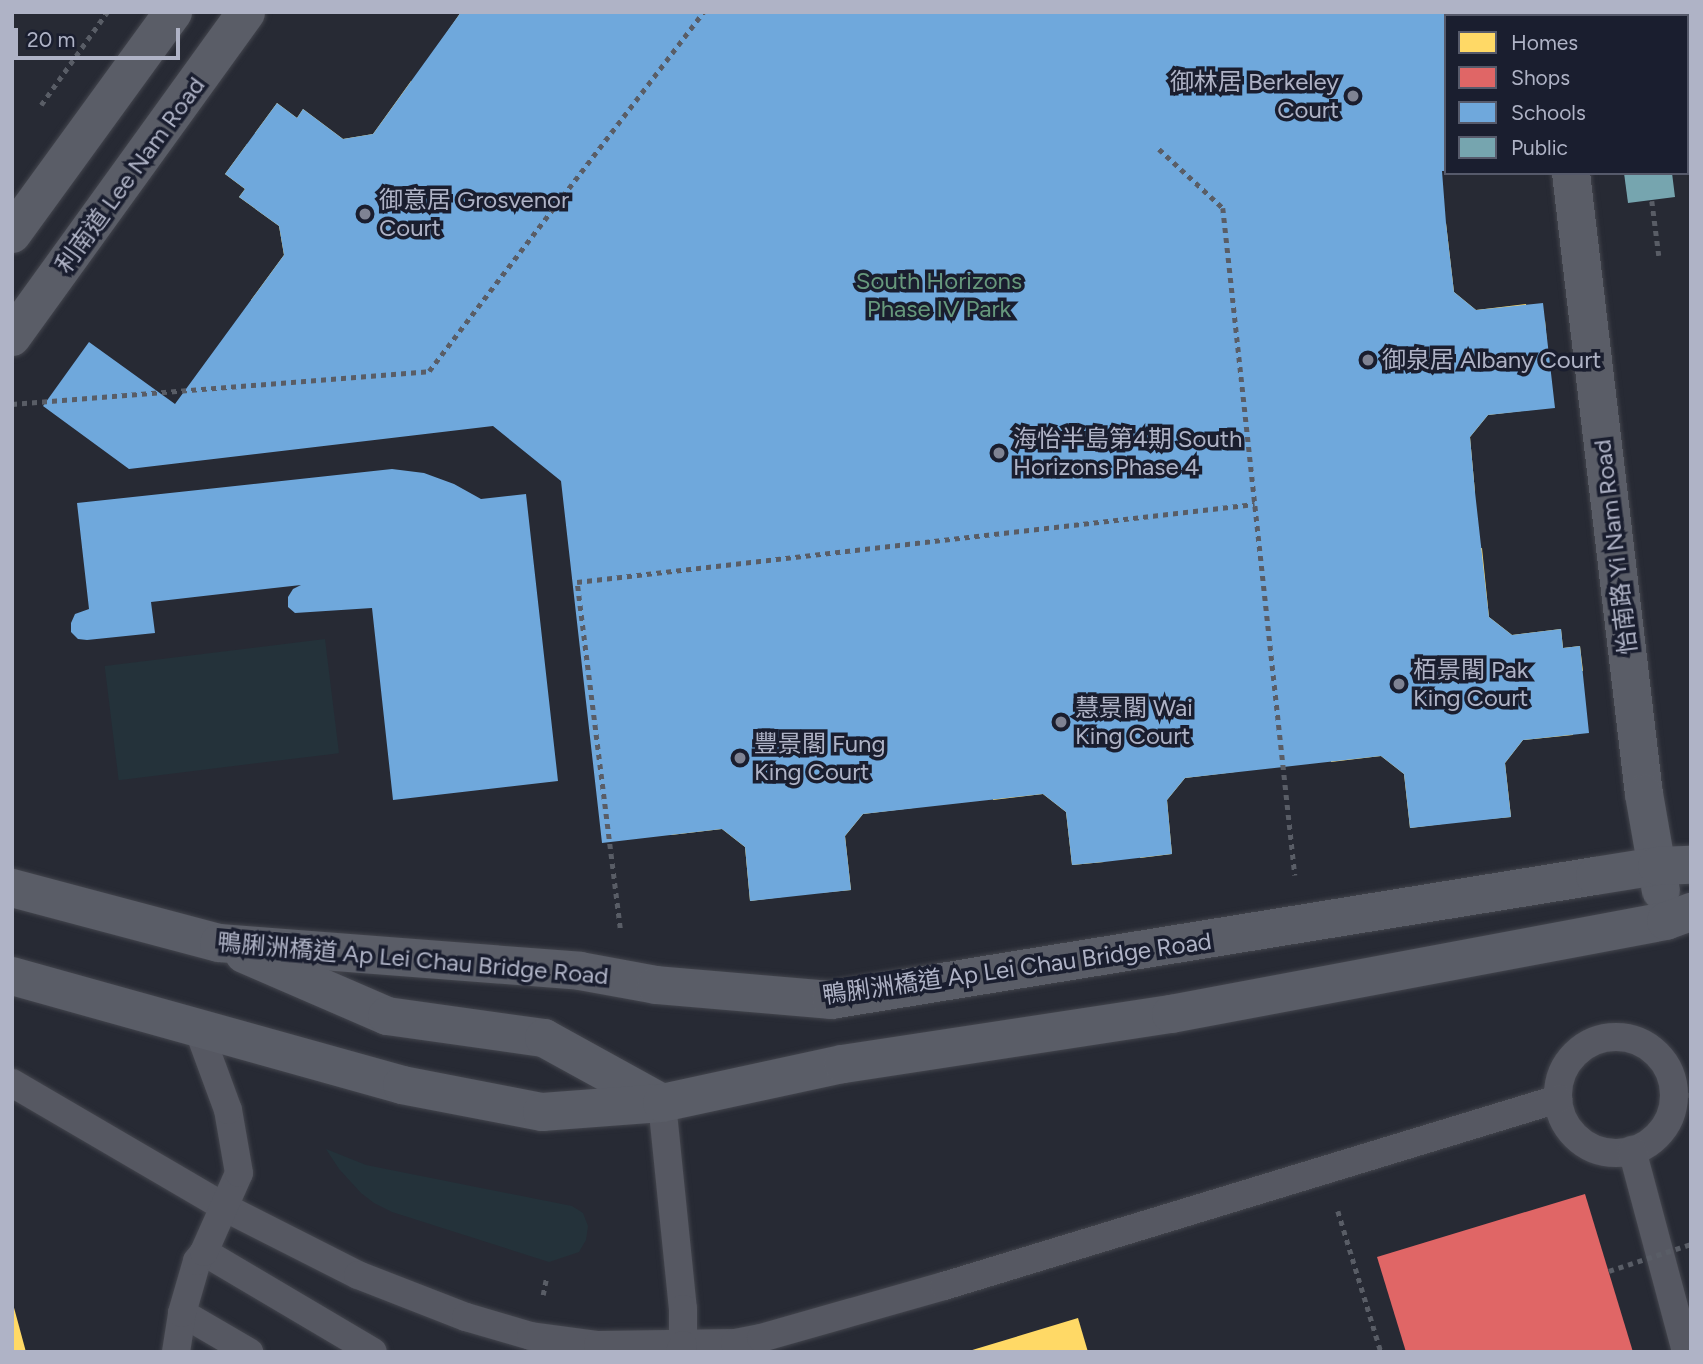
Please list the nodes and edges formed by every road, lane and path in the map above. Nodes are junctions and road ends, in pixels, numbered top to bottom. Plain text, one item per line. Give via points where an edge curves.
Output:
1 (107, 12) edge
2 (173, 12) edge
3 (246, 12) edge
4 (703, 12) edge
5 (36, 112) dead end
6 (1159, 149) dead end
7 (1571, 175) edge
8 (1652, 201) dead end
9 (16, 220) edge
10 (1659, 256) dead end
11 (12, 337) edge
12 (12, 404) edge
13 (1255, 504) junction
14 (1674, 866) edge
15 (1295, 876) dead end
16 (12, 888) edge
17 (1678, 916) edge
18 (621, 937) dead end
19 (219, 943) junction
20 (12, 976) edge
21 (199, 1031) junction
22 (12, 1083) edge
23 (1683, 1095) edge
24 (1558, 1099) junction
25 (662, 1103) junction
26 (1632, 1150) junction
27 (1325, 1170) junction
28 (224, 1207) junction
29 (1691, 1244) edge
30 (204, 1252) junction
31 (1609, 1271) dead end
32 (546, 1279) dead end
33 (543, 1295) dead end
34 (182, 1313) junction
35 (681, 1348) edge
36 (176, 1352) edge
37 (249, 1352) edge
38 (373, 1352) edge
39 (1381, 1352) edge
40 (1686, 1352) edge

1 - 5 path
2 - 9 main road
3 - 11 main road, 利南道 Lee Nam Road
4 - 12 path via 429,371
6 - 13 path via 1223,208
7 - 14 main road, 怡南路 Yi Nam Road via 1644,793
8 - 10 path
13 - 15 path
13 - 18 path via 577,582
14 - 17 main road, 怡南路 Yi Nam Road
14 - 19 main road, 鴨脷洲橋道 Ap Lei Chau Bridge Road via 831,1000 656,985 580,971
16 - 19 main road, 鴨脷洲橋道 Ap Lei Chau Bridge Road
17 - 25 main road via 1171,1014 843,1064
19 - 25 main road via 387,1016 544,1038
20 - 21 main road
21 - 25 main road via 402,1085 542,1112
21 - 28 lane via 228,1110 239,1173
22 - 28 lane
23 - 24 lane via 1663,1059 1633,1039 1614,1037 1596,1041 1567,1063 1559,1080
23 - 26 lane via 1662,1129
24 - 26 lane via 1570,1131 1583,1142 1615,1153
24 - 27 lane
25 - 35 lane via 683,1309
26 - 40 lane
27 - 35 lane via 820,1322 735,1343
27 - 39 path
28 - 30 lane
28 - 35 lane via 358,1275 466,1317 531,1336 598,1345
29 - 31 path, bridge
30 - 34 lane via 197,1261
30 - 38 lane
32 - 33 path
34 - 36 lane
34 - 37 lane

